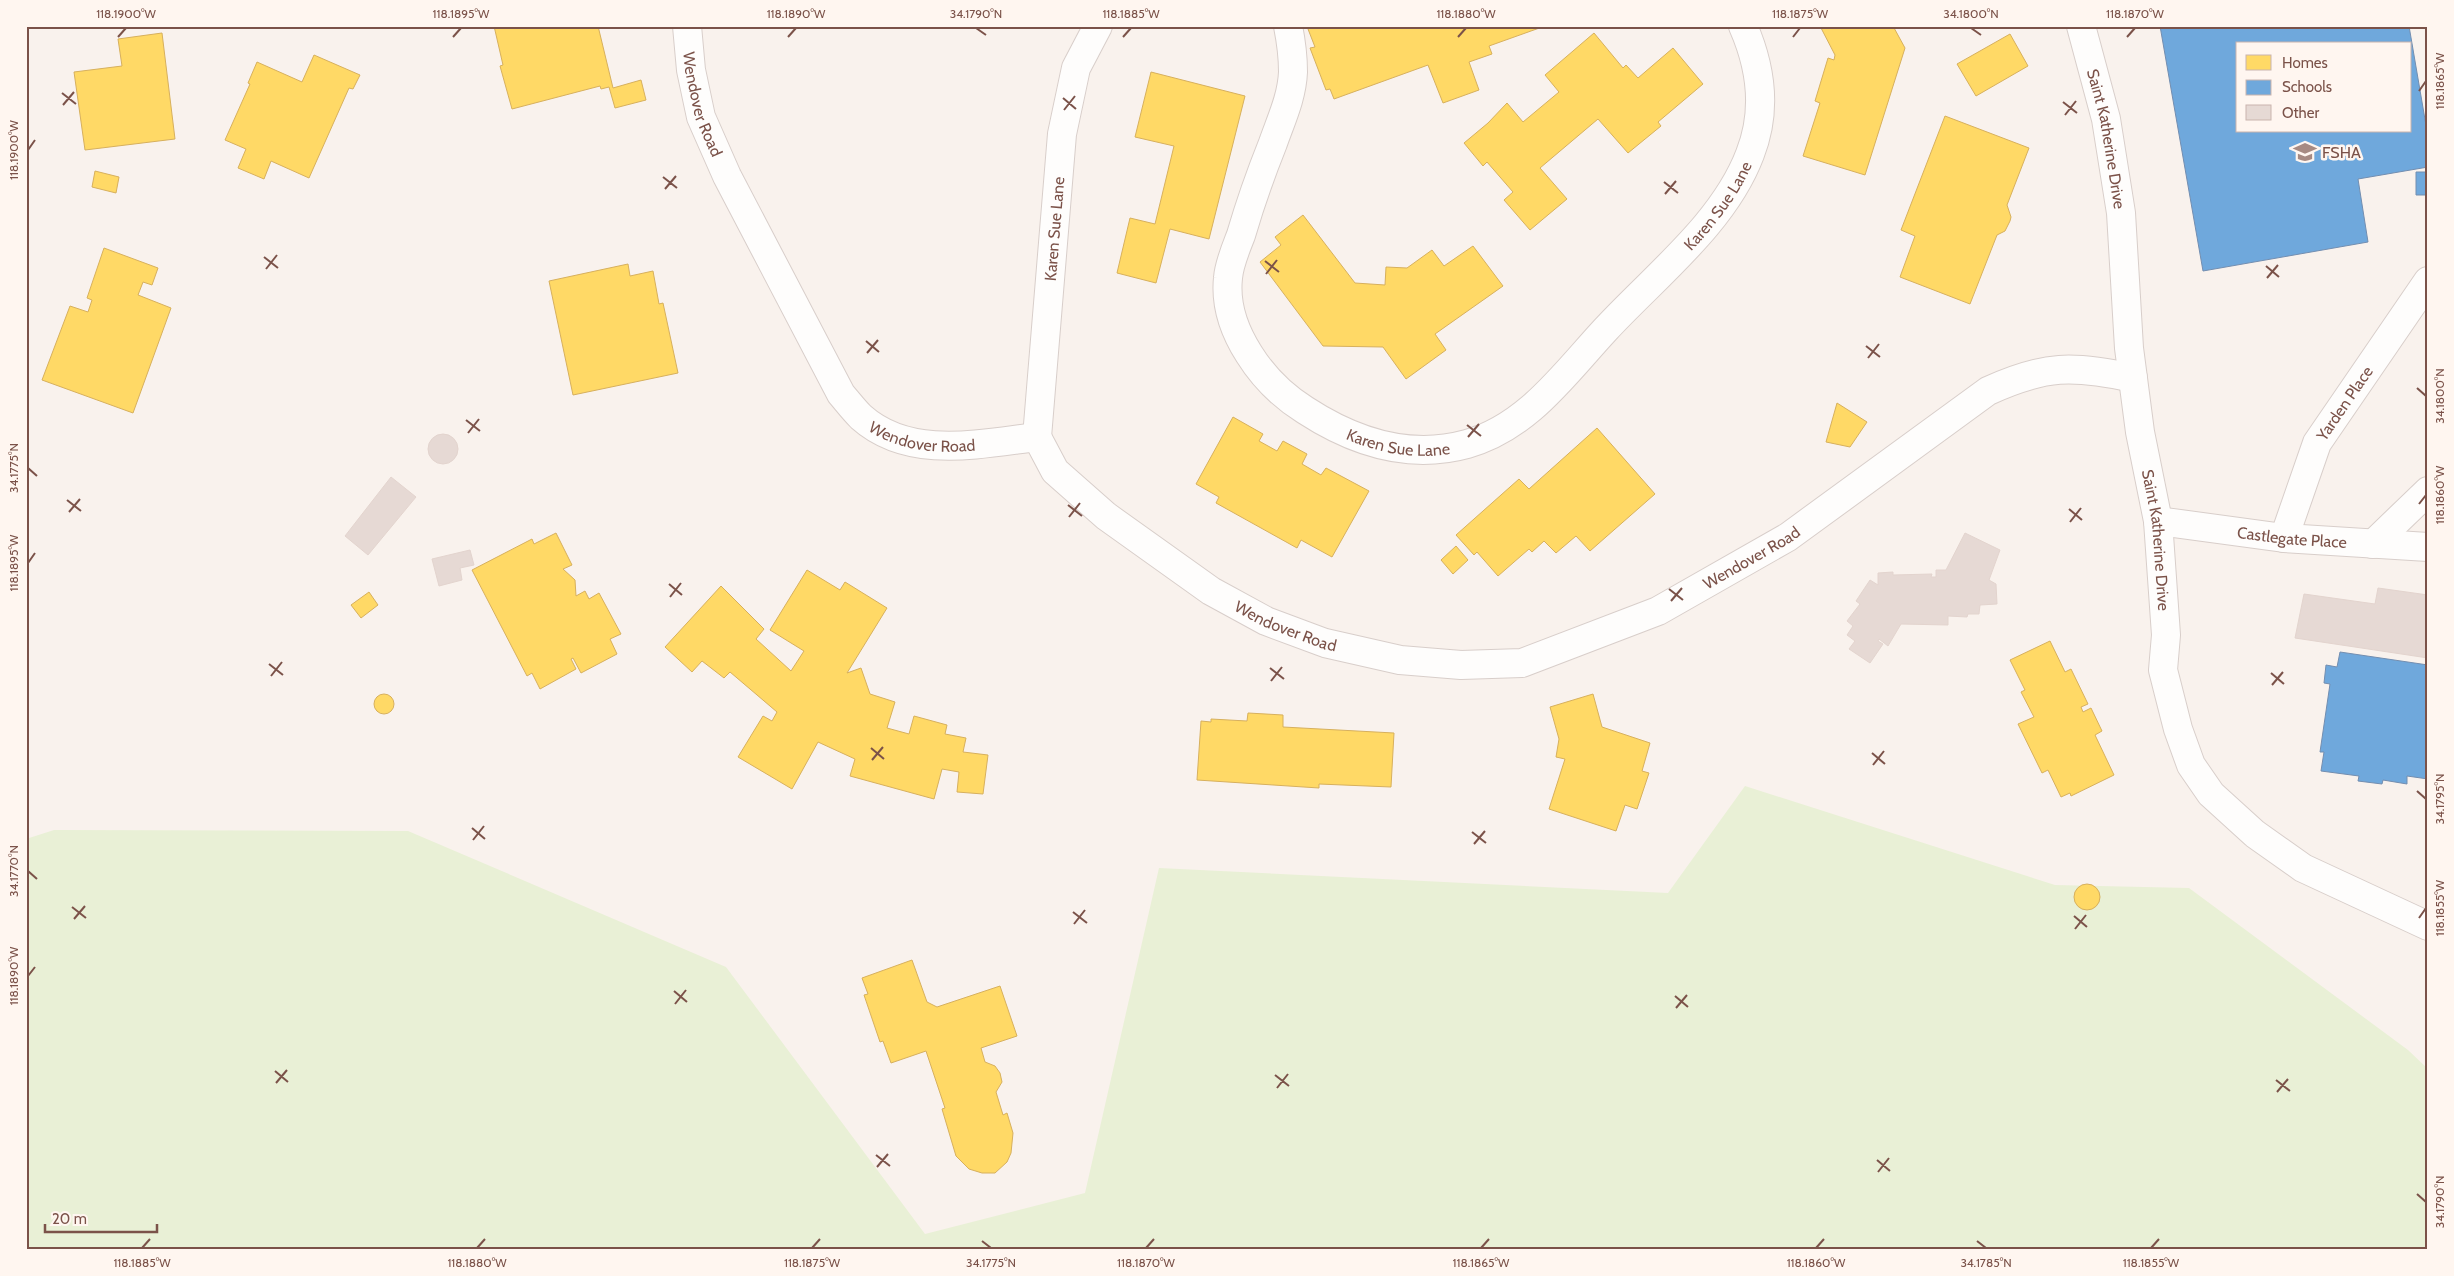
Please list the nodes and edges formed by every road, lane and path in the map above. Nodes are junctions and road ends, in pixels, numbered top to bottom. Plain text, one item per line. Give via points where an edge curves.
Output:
1 (687, 26) edge
2 (1098, 26) edge
3 (1288, 26) edge
4 (1743, 26) edge
5 (2080, 26) edge
6 (2428, 282) edge
7 (2133, 378) junction
8 (1036, 437) junction
9 (2428, 491) edge
10 (2158, 521) junction
11 (2284, 538) junction
12 (2373, 544) junction
13 (2428, 548) edge
14 (2428, 926) edge

1 - 8 street, Wendover Road via 691,70 701,117 727,176 846,399 861,417 887,435 917,444 962,446
2 - 8 street, Karen Sue Lane via 1076,68 1062,134
3 - 4 street, Karen Sue Lane via 1293,73 1288,103 1232,262 1228,277 1229,306 1239,338 1279,392 1307,412 1341,429 1376,444 1414,451 1439,450 1470,443 1508,427 1560,381 1606,328 1677,258 1715,212 1738,180 1751,154 1759,125 1761,95 1757,65
5 - 7 street, Saint Katherine Drive via 2106,119 2121,213
6 - 11 street, Yarden Place via 2317,444
7 - 8 street, Wendover Road via 2092,369 2055,370 2020,376 1988,391 1780,542 1658,611 1522,663 1461,665 1400,660 1324,643 1266,621 1211,591 1106,516 1055,470
7 - 10 street, Saint Katherine Drive
9 - 12 street
10 - 11 street, Castlegate Place
10 - 14 street, Saint Katherine Drive via 2166,635 2163,670 2178,729 2192,765 2211,794 2255,834 2303,868
11 - 12 street, Castlegate Place
12 - 13 street, Castlegate Place

